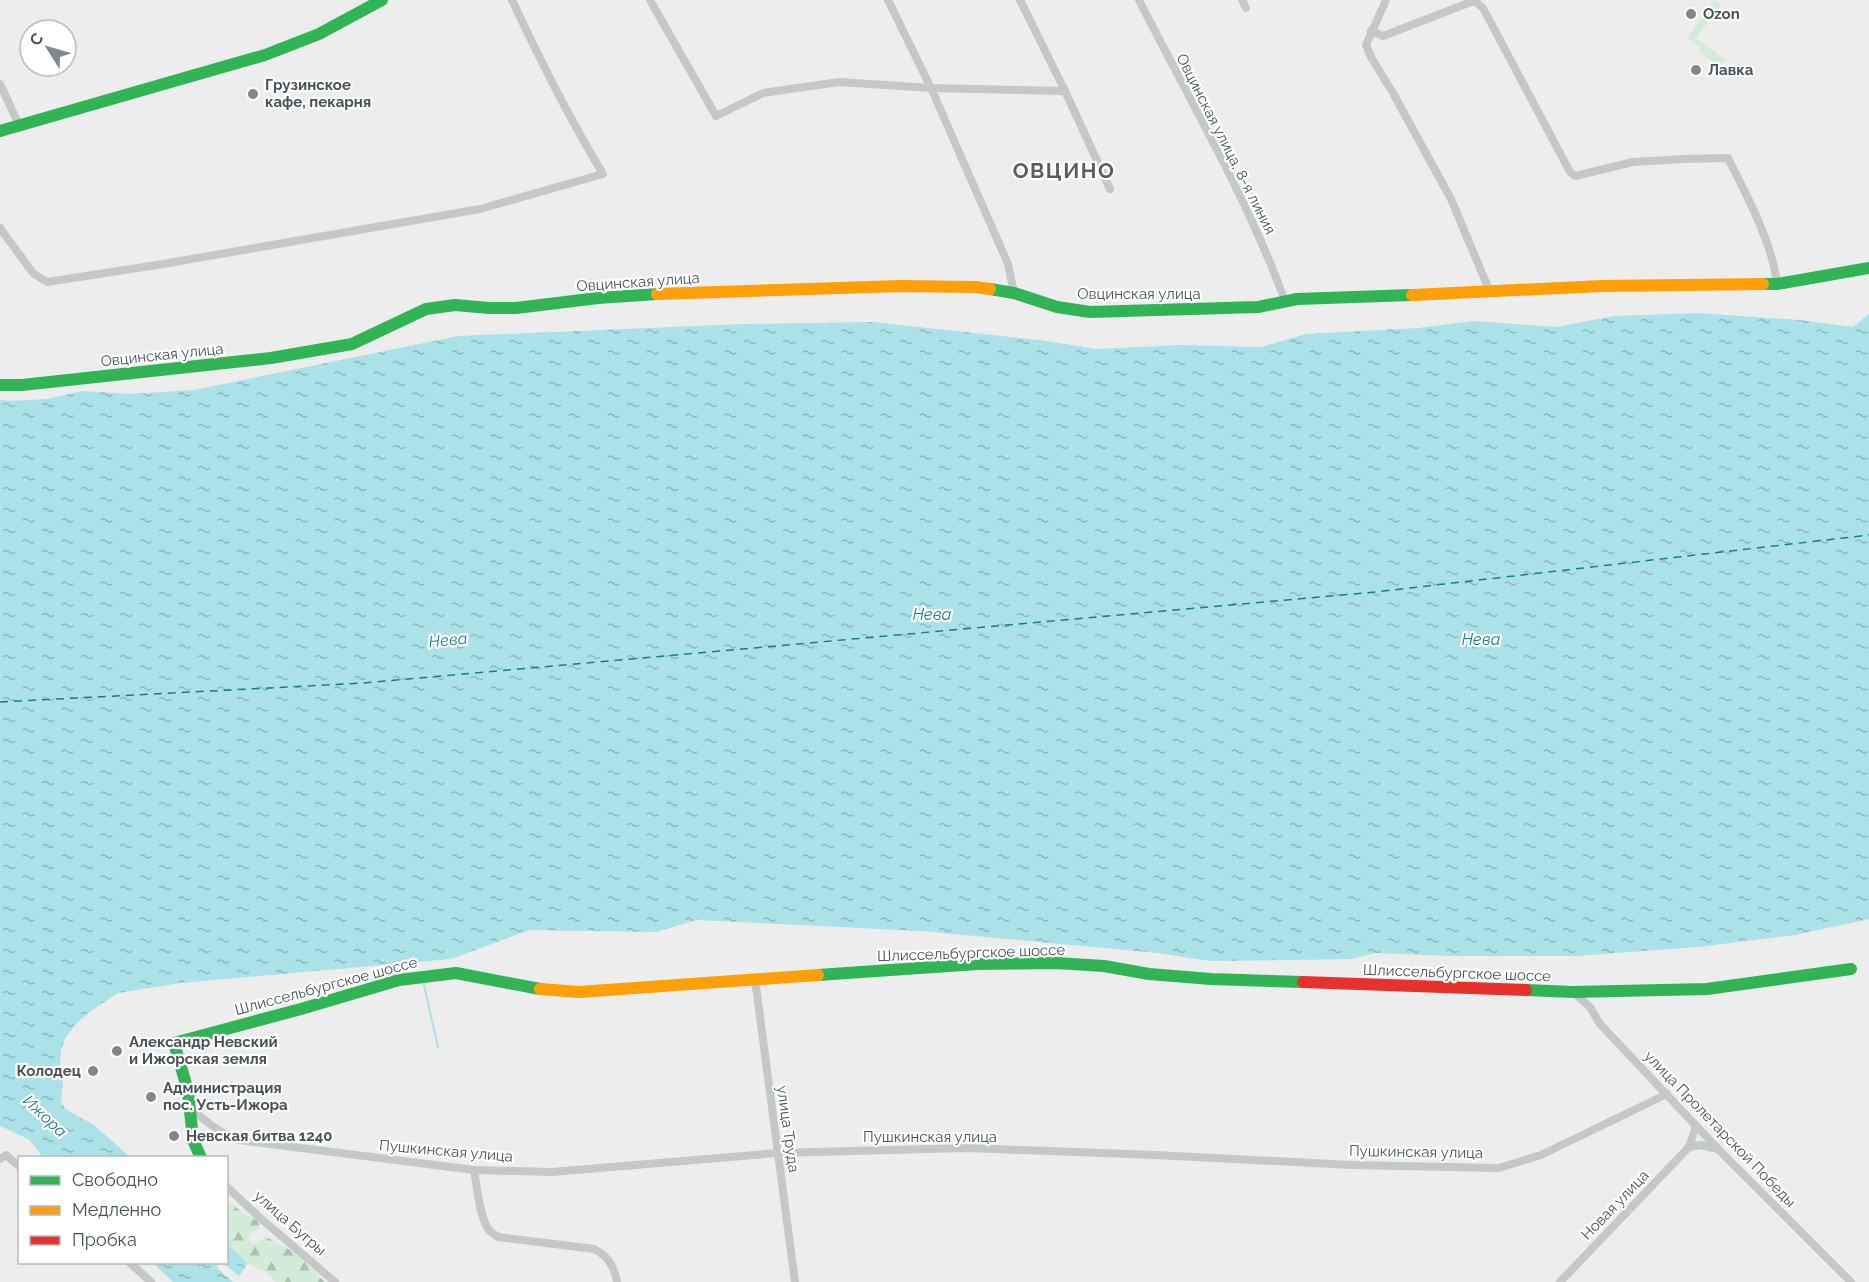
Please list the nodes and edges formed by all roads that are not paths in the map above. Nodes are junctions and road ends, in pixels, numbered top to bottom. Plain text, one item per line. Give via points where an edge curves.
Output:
1 (382, 0) edge
2 (512, 0) edge
3 (650, 0) edge
4 (888, 0) edge
5 (1020, 0) edge
6 (1139, 0) edge
7 (1386, 0) edge
8 (1371, 31) junction
9 (0, 84) edge
10 (931, 88) junction
11 (1065, 91) junction
12 (19, 125) junction
13 (0, 131) edge
14 (1110, 189) dead end
15 (0, 228) edge
16 (1869, 268) edge
17 (1777, 284) junction
18 (1490, 292) junction
19 (1014, 293) junction
20 (1285, 302) junction
21 (0, 385) edge
22 (1851, 969) dead end
23 (755, 979) junction
24 (1573, 992) junction
25 (1667, 1094) junction
26 (191, 1107) junction
27 (1696, 1126) junction
28 (1689, 1147) junction
29 (1718, 1149) junction
30 (778, 1153) junction
31 (199, 1156) edge
32 (3, 1157) edge
33 (18, 1166) edge
34 (474, 1170) junction
35 (228, 1188) edge
36 (130, 1264) edge
37 (151, 1282) edge
38 (335, 1282) edge
39 (617, 1282) edge
40 (795, 1282) edge
41 (1560, 1282) edge
42 (1851, 1282) edge

1 - 12 street via 319,34 265,55
2 - 15 street via 578,134 603,174 480,209 47,282 33,273
3 - 10 street via 716,116 763,93 839,82
4 - 10 street
5 - 11 street
6 - 20 street, Овцинская улица, 8-я линия via 1236,187
7 - 8 street
8 - 17 street via 1383,36 1476,2 1483,8 1575,176 1633,162 1728,159 1757,218
8 - 18 street via 1366,45 1371,57 1451,199
9 - 12 street
10 - 11 street
10 - 19 street via 1008,264
11 - 14 street
12 - 13 street
16 - 17 street, Овцинская улица
17 - 18 street, Овцинская улица
18 - 20 street, Овцинская улица
19 - 20 street, Овцинская улица via 1057,307 1090,312 1258,307
19 - 21 street, Овцинская улица via 975,287 900,286 679,293 516,308 455,305 426,309 352,345 260,360
22 - 24 street, Шлиссельбургское шоссе via 1707,989
23 - 24 street, Шлиссельбургское шоссе via 978,964 1056,963 1211,979
23 - 26 street, Шлиссельбургское шоссе via 558,991 456,974 399,980 174,1042
23 - 30 street, улица Труда
24 - 25 street, улица Пролетарской Победы
25 - 27 street, улица Пролетарской Победы
25 - 30 street, Пушкинская улица via 1541,1155 1499,1168 967,1148
26 - 31 street via 192,1135
26 - 34 street, Пушкинская улица via 211,1125 239,1140
27 - 28 street, Новая улица
27 - 29 street, улица Пролетарской Победы
28 - 29 street
28 - 41 street, Новая улица
29 - 42 street, улица Пролетарской Победы
30 - 34 street, Пушкинская улица via 552,1172
30 - 40 street, улица Труда
32 - 33 street
34 - 39 street via 483,1217 491,1233 594,1249 608,1258
35 - 38 street, улица Бугры
36 - 37 street

